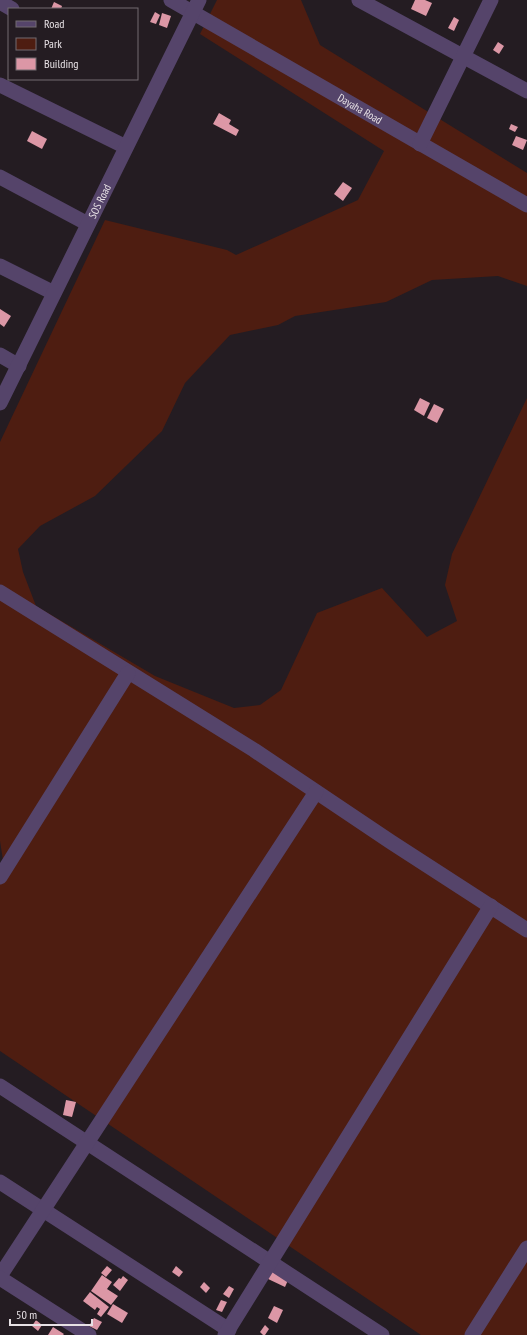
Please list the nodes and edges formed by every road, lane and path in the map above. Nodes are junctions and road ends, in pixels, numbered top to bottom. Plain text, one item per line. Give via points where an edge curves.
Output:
1 (171, 0) edge
2 (359, 0) edge
3 (491, 0) edge
4 (0, 2) edge
5 (196, 7) edge
6 (10, 8) edge
7 (0, 85) edge
8 (527, 91) edge
9 (420, 144) junction
10 (126, 147) junction
11 (0, 177) edge
12 (527, 205) edge
13 (88, 224) junction
14 (0, 266) edge
15 (54, 293) junction
16 (0, 356) edge
17 (19, 366) junction
18 (0, 404) edge
19 (0, 592) edge
20 (128, 673) junction
21 (316, 792) junction
22 (0, 877) edge
23 (491, 906) junction
24 (527, 930) edge
25 (0, 1086) edge
26 (87, 1143) junction
27 (0, 1182) edge
28 (43, 1210) junction
29 (527, 1248) edge
30 (271, 1262) junction
31 (0, 1277) edge
32 (227, 1332) edge
33 (89, 1335) edge
34 (382, 1335) edge
35 (472, 1335) edge

1 - 5 street, Dayaha Road
2 - 8 street
3 - 9 street
4 - 6 street
5 - 9 street, Dayaha Road
5 - 10 street, SOS Road
7 - 10 street
9 - 12 street, Dayaha Road
10 - 13 street, SOS Road
11 - 13 street
13 - 15 street, SOS Road
14 - 15 street
15 - 17 street, SOS Road
16 - 17 street
17 - 18 street, SOS Road
19 - 20 street
20 - 21 street via 254,750
20 - 22 street
21 - 23 street
21 - 26 street
23 - 24 street
23 - 30 street
25 - 26 street
26 - 28 street
26 - 30 street
27 - 28 street
28 - 31 street
28 - 32 street
29 - 35 street
30 - 32 street
30 - 34 street
31 - 33 street

